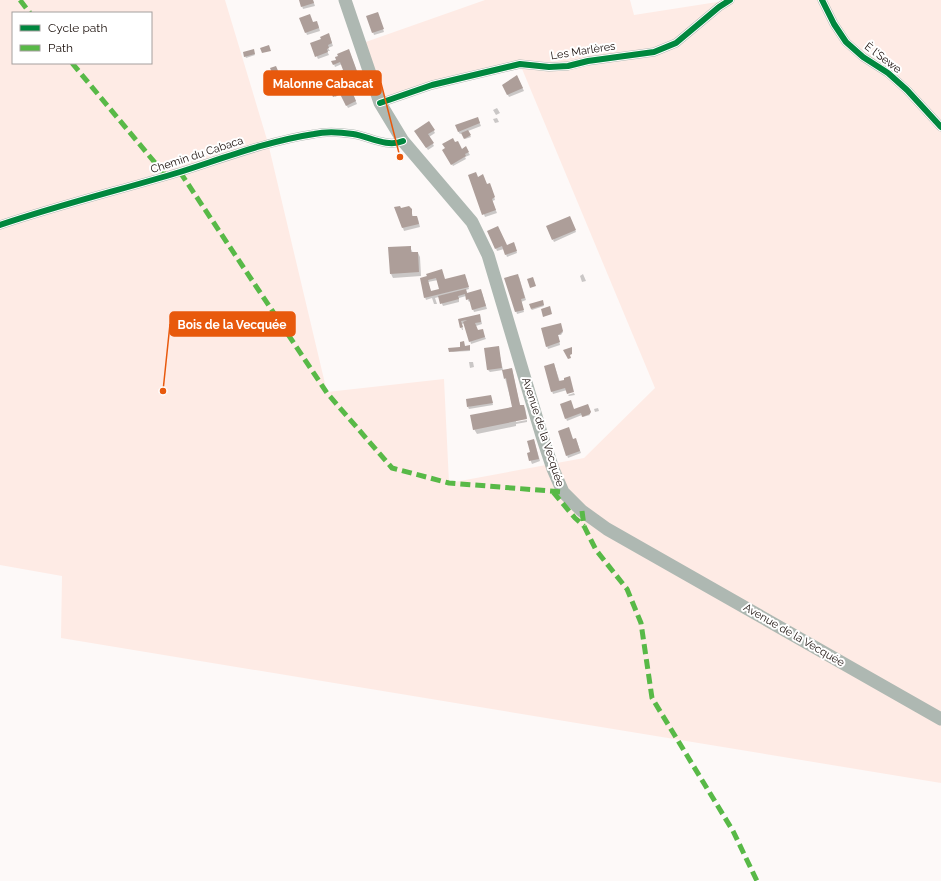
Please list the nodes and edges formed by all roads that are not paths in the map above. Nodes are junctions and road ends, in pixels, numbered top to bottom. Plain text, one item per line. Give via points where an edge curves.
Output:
1 (345, 0) edge
2 (730, 0) edge
3 (822, 0) edge
4 (380, 103) junction
5 (941, 127) edge
6 (402, 141) junction
7 (0, 225) edge
8 (941, 719) edge

1 - 4 main road, Avenue de la Vecquée
2 - 4 street, Les Marlères via 676,43 654,52 568,66 520,64 432,85
3 - 5 street, È l'Sewe via 846,42 907,90
4 - 6 main road, Avenue de la Vecquée
6 - 7 street, Chemin du Cabaca via 390,143 354,134 314,133 268,143
6 - 8 main road, Avenue de la Vecquée via 472,222 488,255 553,469 563,492 582,511 607,529

